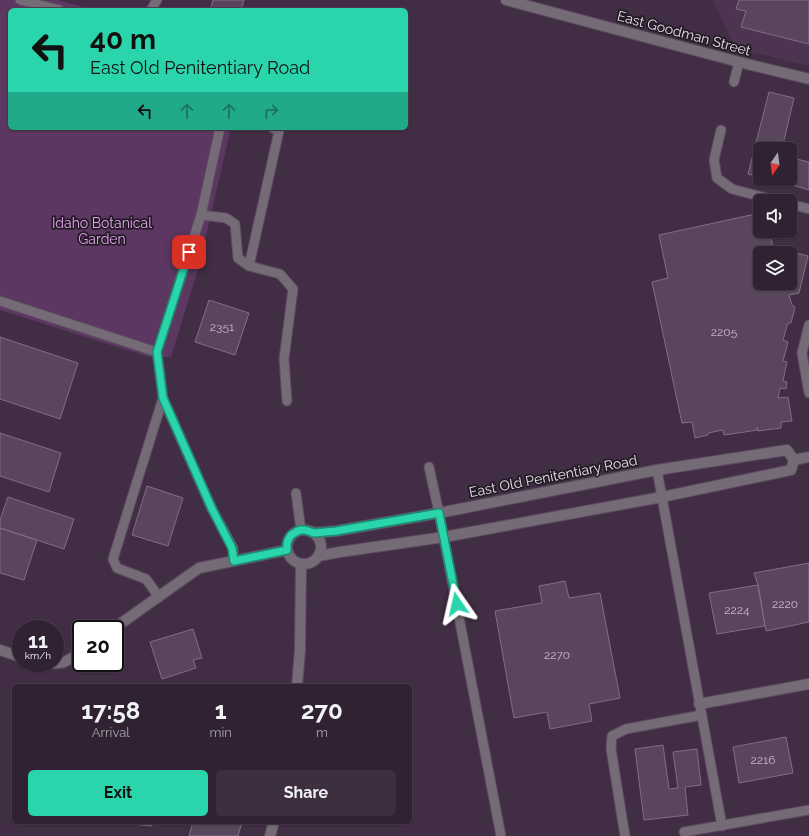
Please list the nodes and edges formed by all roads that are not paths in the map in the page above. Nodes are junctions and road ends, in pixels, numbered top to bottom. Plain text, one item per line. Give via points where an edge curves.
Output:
1 (20, 0) edge
2 (506, 0) edge
3 (52, 8) edge
4 (739, 62) junction
5 (809, 79) edge
6 (734, 82) dead end
7 (220, 130) edge
8 (279, 130) edge
9 (721, 130) dead end
10 (753, 194) edge
11 (797, 206) edge
12 (809, 209) edge
13 (201, 215) junction
14 (249, 266) junction
15 (0, 301) edge
16 (809, 325) edge
17 (157, 352) junction
18 (809, 393) edge
19 (163, 398) junction
20 (288, 401) dead end
21 (809, 457) edge
22 (794, 460) junction
23 (429, 467) dead end
24 (657, 470) junction
25 (296, 493) dead end
26 (662, 497) junction
27 (439, 513) junction
28 (300, 530) junction
29 (314, 533) junction
30 (444, 537) junction
31 (287, 550) junction
32 (318, 556) junction
33 (234, 561) junction
34 (301, 564) junction
35 (159, 597) junction
36 (124, 622) edge
37 (0, 650) edge
38 (12, 654) edge
39 (296, 684) edge
40 (809, 684) edge
41 (699, 704) junction
42 (702, 715) junction
43 (809, 810) edge
44 (273, 824) edge
45 (722, 826) junction
46 (684, 832) dead end
47 (270, 836) edge
48 (501, 836) edge
49 (625, 836) edge

1 - 3 lane
2 - 4 street, East Goodman Street
4 - 5 street, East Goodman Street
4 - 6 lane
7 - 13 lane
8 - 14 lane
9 - 10 lane via 714,160 718,178 732,189
11 - 12 lane
13 - 14 lane via 226,218 235,224 238,258
13 - 17 lane
14 - 20 lane via 280,274 293,289 284,359
15 - 17 lane
16 - 18 lane via 802,353
17 - 19 lane
19 - 33 lane via 232,548
19 - 35 lane via 113,559 116,568 146,579
21 - 22 street
22 - 24 street, East Old Penitentiary Road via 787,450
22 - 26 street via 791,470
23 - 27 lane
24 - 26 lane
24 - 27 street, East Old Penitentiary Road
25 - 28 lane
26 - 30 street
26 - 41 lane
27 - 29 street, East Old Penitentiary Road
27 - 30 lane
28 - 29 street
28 - 31 street via 291,535
29 - 32 street via 321,546
30 - 32 street
30 - 48 lane
31 - 33 street
31 - 34 street via 291,559
32 - 34 street via 311,563
33 - 35 street via 199,568
34 - 39 street via 300,650
35 - 36 street
37 - 38 street
40 - 41 street
41 - 42 lane
42 - 45 lane
42 - 49 lane via 626,729 612,736 611,749
43 - 45 lane
44 - 47 street
45 - 46 lane

